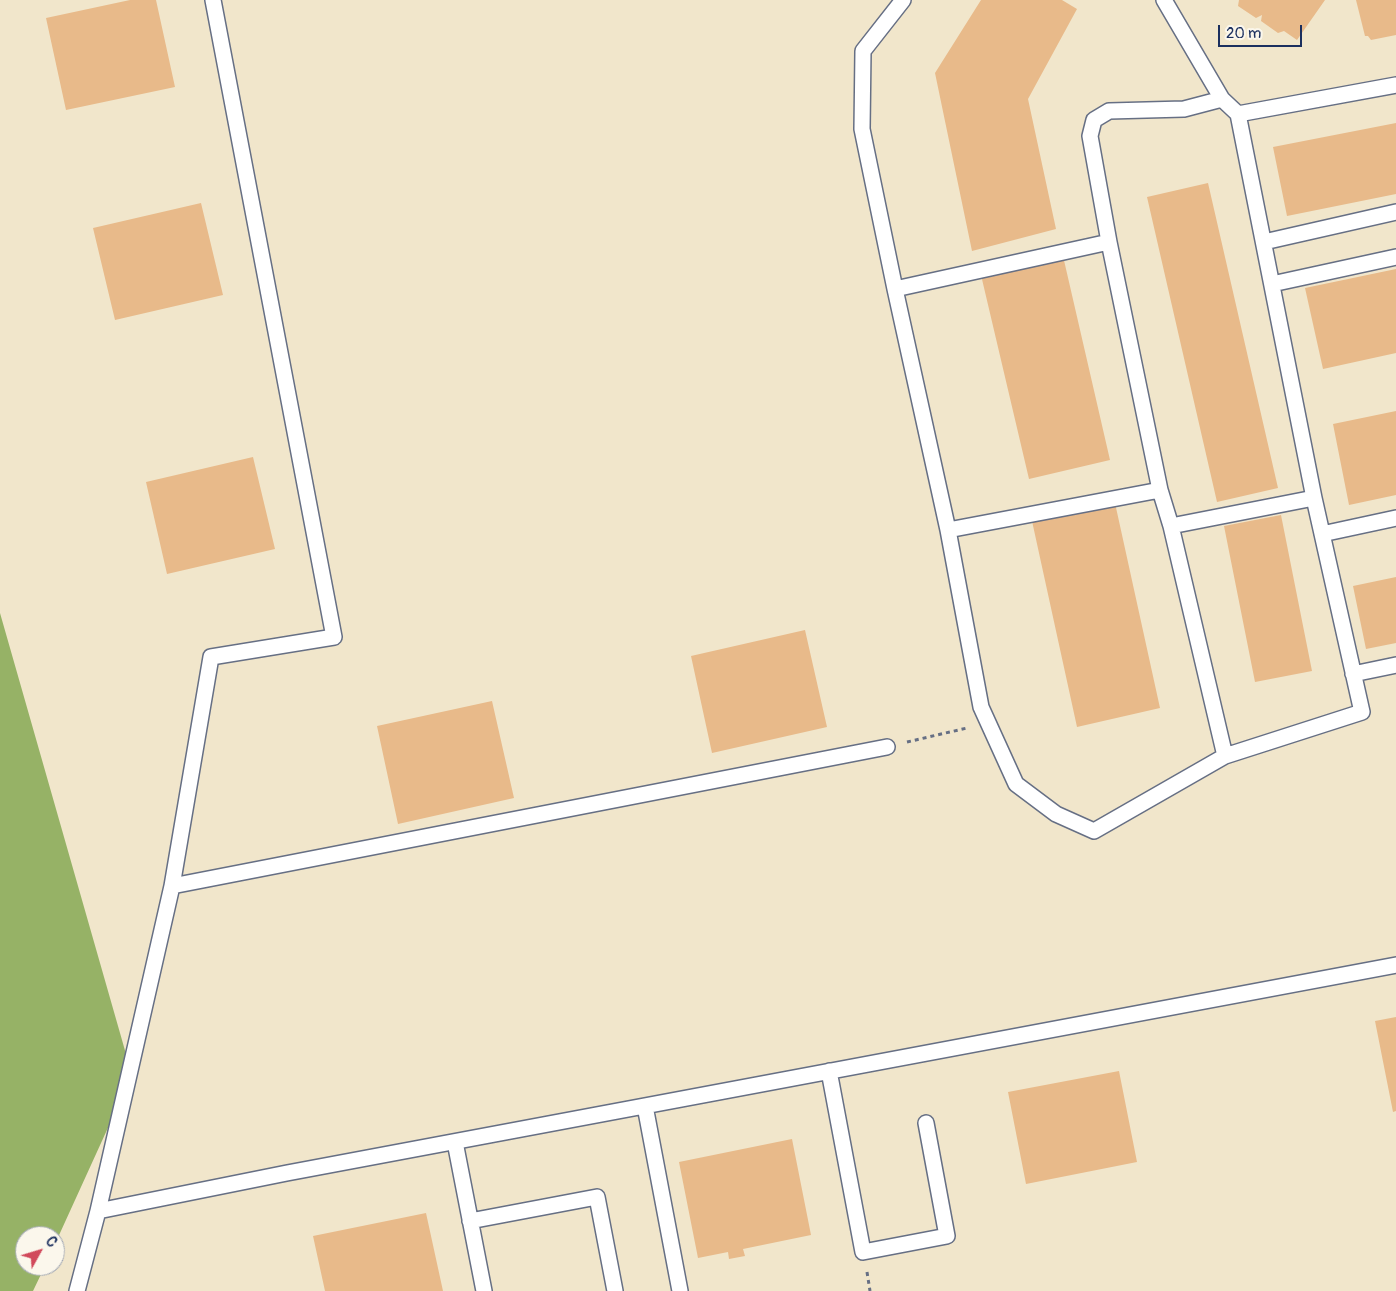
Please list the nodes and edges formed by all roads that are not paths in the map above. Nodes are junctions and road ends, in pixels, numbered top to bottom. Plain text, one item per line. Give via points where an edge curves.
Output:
1 (213, 0) edge
2 (903, 0) edge
3 (1164, 0) edge
4 (1396, 85) edge
5 (1222, 99) junction
6 (1238, 114) junction
7 (1396, 212) edge
8 (1109, 242) junction
9 (1264, 242) junction
10 (1396, 257) edge
11 (1272, 284) junction
12 (895, 289) junction
13 (1160, 490) junction
14 (1314, 498) junction
15 (1396, 518) edge
16 (1171, 526) junction
17 (948, 530) junction
18 (1322, 534) junction
19 (1396, 665) edge
20 (1353, 674) junction
21 (887, 747) road end
22 (1225, 756) junction
23 (172, 886) junction
24 (1396, 965) edge
25 (829, 1072) junction
26 (645, 1106) junction
27 (926, 1123) dead end
28 (455, 1142) junction
29 (98, 1211) junction
30 (470, 1220) junction
31 (77, 1291) edge
32 (484, 1291) edge
33 (615, 1291) edge
34 (680, 1291) edge

1 - 23 lane via 334,637 211,656
2 - 12 lane via 863,51 862,129
3 - 5 lane
4 - 6 lane
5 - 6 lane
5 - 8 lane via 1184,109 1109,111 1094,120 1090,136
6 - 9 lane
7 - 9 lane
8 - 12 lane
8 - 13 lane
9 - 11 lane
10 - 11 lane
11 - 14 lane
12 - 17 lane
13 - 16 lane
13 - 17 lane
14 - 16 lane
14 - 18 lane
15 - 18 lane
16 - 22 lane
17 - 22 lane via 981,708 1016,784 1056,814 1094,831
18 - 20 lane
19 - 20 lane
20 - 22 lane via 1362,712
21 - 23 lane
23 - 29 lane
24 - 25 lane
25 - 26 lane
25 - 27 lane via 863,1252 947,1236
26 - 28 lane
26 - 34 lane
28 - 29 lane
28 - 30 lane
29 - 31 lane
30 - 32 lane
30 - 33 lane via 597,1197

